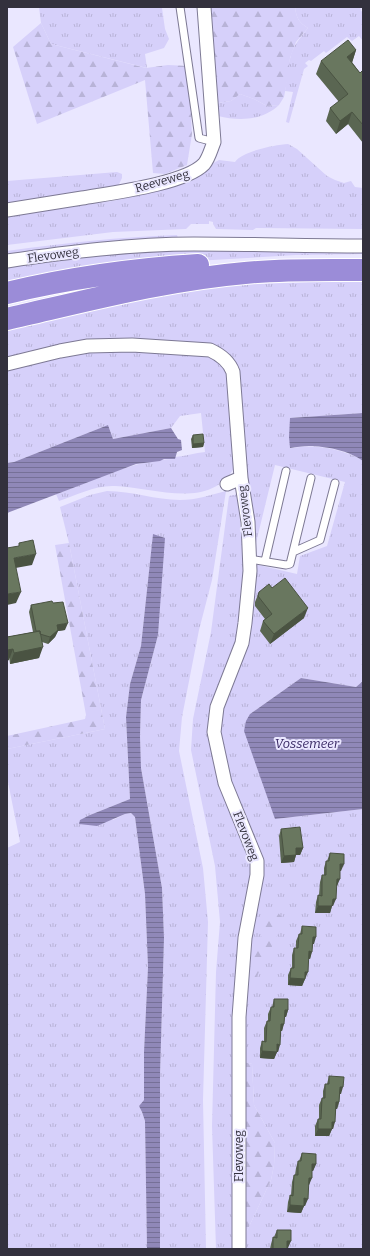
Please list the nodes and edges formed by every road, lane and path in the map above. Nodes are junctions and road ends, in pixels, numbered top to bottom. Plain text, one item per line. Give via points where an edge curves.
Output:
1 (180, 7) edge
2 (204, 7) edge
3 (214, 142) junction
4 (7, 210) edge
5 (363, 246) edge
6 (363, 259) edge
7 (7, 261) edge
8 (363, 270) edge
9 (7, 292) edge
10 (7, 319) edge
11 (7, 364) edge
12 (286, 471) dead end
13 (241, 478) junction
14 (311, 478) dead end
15 (227, 484) dead end
16 (335, 484) dead end
17 (293, 552) junction
18 (249, 559) junction
19 (264, 561) junction
20 (239, 1249) edge

1 - 3 lane via 199,138
2 - 3 street, Reeveweg
3 - 4 street, Reeveweg via 204,164 184,176 129,190
5 - 7 street, Flevoweg via 193,244 107,248
6 - 9 highway via 275,260 190,265 77,279
8 - 10 highway via 245,273 182,281
11 - 13 street, Flevoweg via 60,351 111,344 216,352 226,360 233,372
12 - 19 lane
13 - 15 street, Flevoweg
13 - 18 street, Flevoweg via 248,522
14 - 17 lane
16 - 17 lane via 320,540
17 - 19 lane via 290,564
18 - 19 lane
18 - 20 street, Flevoweg via 242,643 217,707 214,732 225,783 257,861 257,875 245,938 239,1017

